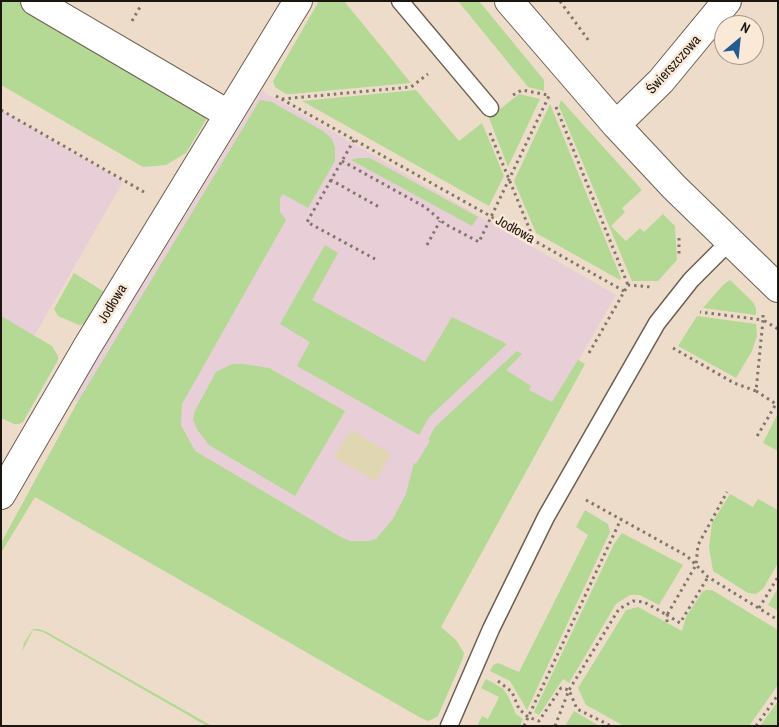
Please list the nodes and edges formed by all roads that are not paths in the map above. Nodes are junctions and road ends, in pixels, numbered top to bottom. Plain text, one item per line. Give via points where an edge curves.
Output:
1 (35, 1) edge
2 (298, 1) edge
3 (400, 1) edge
4 (510, 1) edge
5 (727, 1) edge
6 (490, 108) road end
7 (228, 114) junction
8 (616, 125) junction
9 (730, 242) junction
10 (778, 288) edge
11 (1, 495) edge
12 (449, 726) edge

1 - 7 street
2 - 7 street, Jodłowa
3 - 6 lane
4 - 8 street
5 - 8 street, Świerszczowa via 661,81
7 - 11 street, Jodłowa
8 - 9 street
9 - 10 street
9 - 12 lane via 674,299 657,323 564,487 491,629

